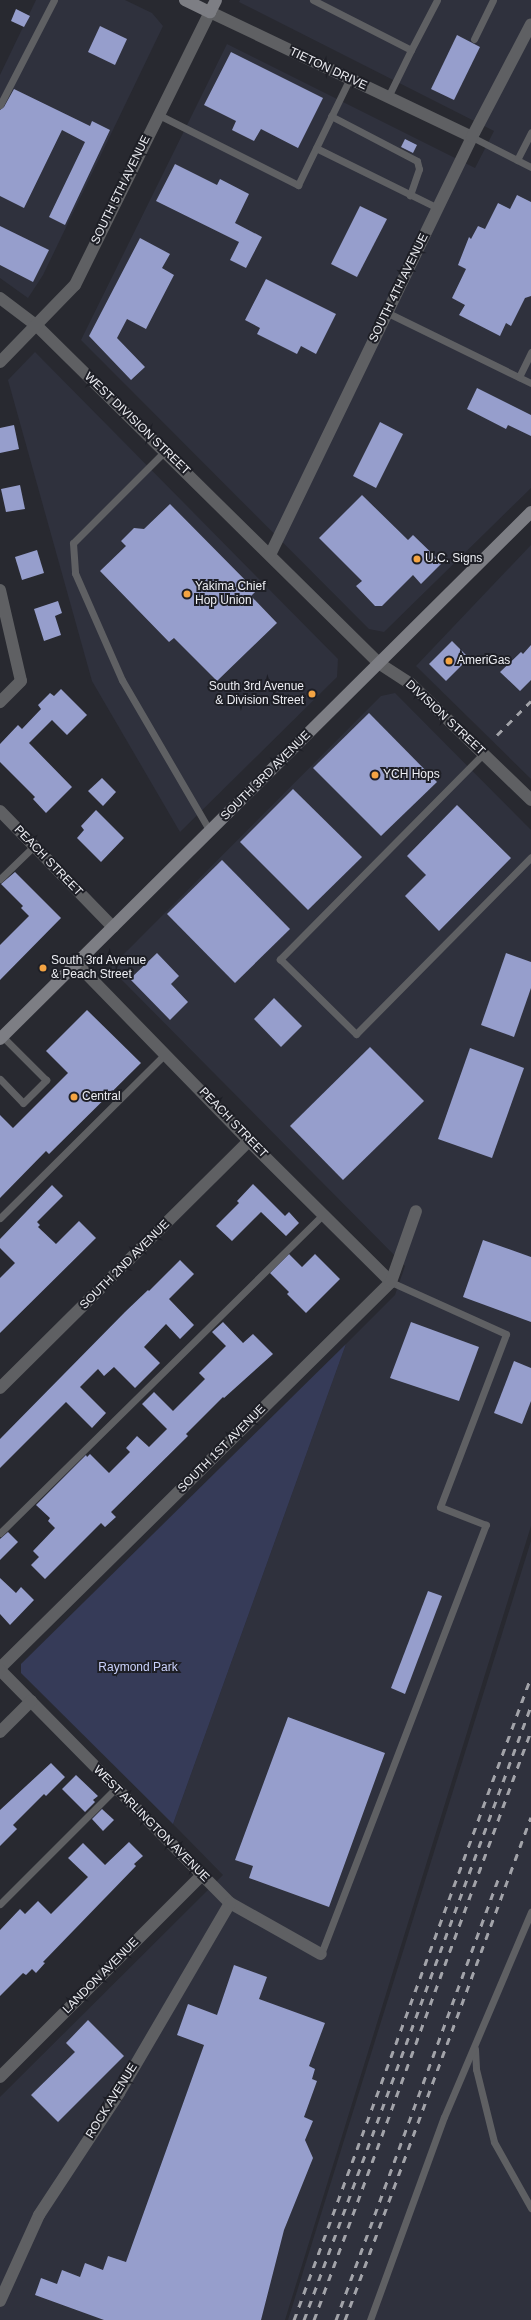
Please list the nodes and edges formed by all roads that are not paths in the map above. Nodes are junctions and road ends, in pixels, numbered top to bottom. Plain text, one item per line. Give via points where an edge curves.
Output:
1 (54, 0) edge
2 (185, 0) edge
3 (216, 0) edge
4 (313, 0) edge
5 (437, 0) edge
6 (493, 0) edge
7 (210, 12) junction
8 (531, 24) edge
9 (474, 39) dead end
10 (411, 50) junction
11 (350, 78) junction
12 (388, 97) junction
13 (0, 106) edge
14 (159, 114) junction
15 (331, 116) junction
16 (531, 132) edge
17 (472, 137) junction
18 (316, 148) junction
19 (517, 160) junction
20 (531, 167) edge
21 (410, 194) junction
22 (438, 208) junction
23 (0, 298) edge
24 (388, 313) junction
25 (37, 326) junction
26 (531, 352) edge
27 (0, 362) edge
28 (519, 377) junction
29 (531, 383) edge
30 (165, 451) junction
31 (531, 512) edge
32 (270, 554) junction
33 (0, 590) edge
34 (380, 664) junction
35 (0, 702) edge
36 (483, 754) junction
37 (531, 800) edge
38 (0, 811) edge
39 (210, 831) junction
40 (34, 846) junction
41 (531, 857) edge
42 (0, 879) edge
43 (113, 927) junction
44 (76, 963) junction
45 (1, 1038) edge
46 (165, 1054) junction
47 (0, 1079) edge
48 (249, 1141) junction
49 (416, 1211) dead end
50 (323, 1214) junction
51 (0, 1218) edge
52 (391, 1282) junction
53 (0, 1388) edge
54 (0, 1533) edge
55 (0, 1669) edge
56 (31, 1702) junction
57 (0, 1732) edge
58 (116, 1788) junction
59 (202, 1875) junction
60 (0, 1904) edge
61 (230, 1904) junction
62 (531, 1912) edge
63 (321, 1954) joint
64 (475, 2047) junction
65 (0, 2076) edge
66 (531, 2208) edge
67 (0, 2301) edge
68 (370, 2320) edge

1 - 13 lane
2 - 7 street, TIETON DRIVE
3 - 7 street, SOUTH 5TH AVENUE
4 - 10 lane
5 - 10 lane
6 - 9 lane
7 - 11 street, TIETON DRIVE
7 - 14 street, SOUTH 5TH AVENUE
8 - 17 street, SOUTH 4TH AVENUE
10 - 12 lane
11 - 12 street, TIETON DRIVE
11 - 15 lane
12 - 17 street, TIETON DRIVE
14 - 18 lane via 298,184
14 - 25 street, SOUTH 5TH AVENUE via 75,284
15 - 18 lane
15 - 21 lane via 416,161 420,169
16 - 19 lane
17 - 19 lane
17 - 22 street, SOUTH 4TH AVENUE
18 - 21 lane
19 - 20 lane
21 - 22 lane
22 - 24 street, SOUTH 4TH AVENUE
23 - 25 street, WEST DIVISION STREET
24 - 28 lane
24 - 32 street, SOUTH 4TH AVENUE
25 - 27 street, SOUTH 5TH AVENUE
25 - 30 street, WEST DIVISION STREET
26 - 28 lane
28 - 29 lane
30 - 32 street, WEST DIVISION STREET
30 - 39 lane via 73,543 75,573 122,680
31 - 34 street, SOUTH 3RD AVENUE
32 - 34 street, DIVISION STREET
33 - 35 street via 21,681
34 - 36 street, DIVISION STREET via 411,684
34 - 39 street, SOUTH 3RD AVENUE
36 - 37 street, DIVISION STREET
36 - 41 lane via 280,959 356,1034
38 - 40 street, PEACH STREET
39 - 43 street, SOUTH 3RD AVENUE
40 - 42 lane
40 - 43 street, PEACH STREET
43 - 44 street, SOUTH 3RD AVENUE
44 - 45 street, SOUTH 3RD AVENUE
44 - 46 street, PEACH STREET
45 - 47 lane via 46,1080 23,1103
46 - 48 street, PEACH STREET
46 - 51 lane
48 - 50 street, PEACH STREET
48 - 53 street, SOUTH 2ND AVENUE
49 - 52 street, SOUTH 1ST AVENUE
50 - 52 street, PEACH STREET
50 - 54 lane
52 - 55 street, SOUTH 1ST AVENUE
52 - 63 lane via 506,1334 440,1507 486,1525
55 - 56 street, WEST ARLINGTON AVENUE
56 - 57 street
56 - 58 street, WEST ARLINGTON AVENUE
58 - 59 street, WEST ARLINGTON AVENUE
58 - 60 lane
59 - 61 street, WEST ARLINGTON AVENUE
59 - 65 street, LANDON AVENUE
61 - 63 street, WEST ARLINGTON AVENUE
61 - 67 street, ROCK AVENUE via 119,2093 39,2214
62 - 64 lane
64 - 66 lane via 476,2070 494,2142
64 - 68 lane via 444,2117

